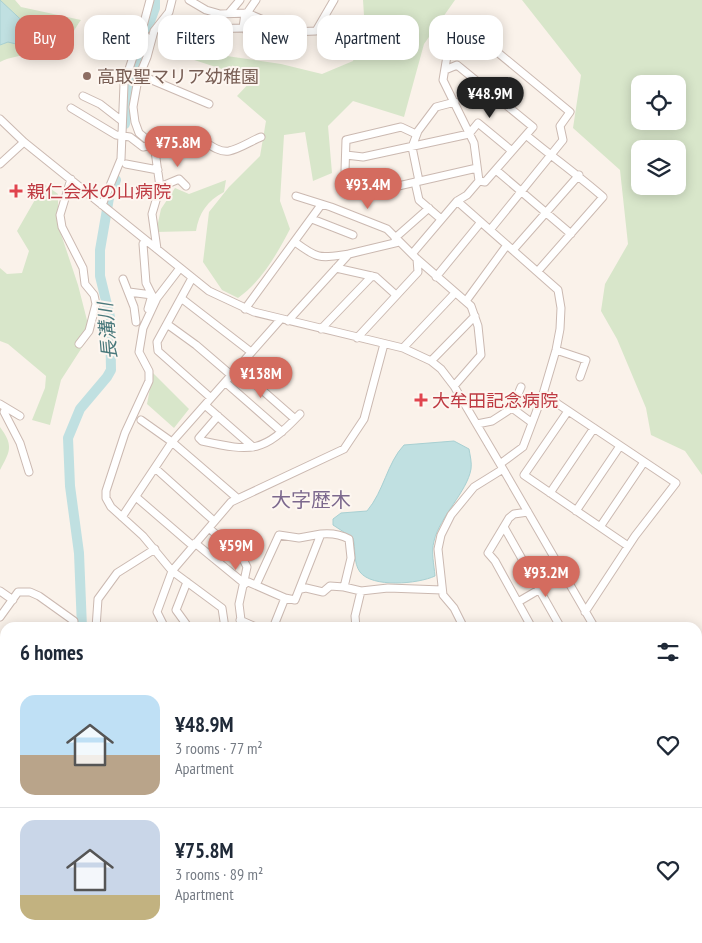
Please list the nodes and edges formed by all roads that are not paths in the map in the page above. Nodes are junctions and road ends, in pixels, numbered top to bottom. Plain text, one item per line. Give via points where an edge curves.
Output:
1 (150, 0) edge
2 (172, 0) edge
3 (189, 0) edge
4 (240, 0) edge
5 (256, 0) edge
6 (330, 1) edge
7 (246, 13) junction
8 (230, 14) junction
9 (146, 15) edge
10 (233, 28) edge
11 (148, 40) edge
12 (150, 43) junction
13 (132, 60) edge
14 (446, 70) junction
15 (140, 75) junction
16 (83, 96) dead end
17 (455, 102) junction
18 (209, 104) dead end
19 (71, 108) dead end
20 (0, 119) edge
21 (122, 122) junction
22 (416, 134) junction
23 (469, 134) junction
24 (526, 135) junction
25 (121, 136) junction
26 (261, 137) dead end
27 (24, 142) junction
28 (151, 144) junction
29 (412, 147) junction
30 (512, 151) junction
31 (346, 155) junction
32 (550, 155) junction
33 (0, 164) edge
34 (126, 164) dead end
35 (477, 168) junction
36 (158, 170) junction
37 (496, 170) junction
38 (579, 175) junction
39 (70, 179) junction
40 (417, 181) junction
41 (479, 181) junction
42 (186, 186) dead end
43 (160, 187) junction
44 (521, 191) junction
45 (296, 196) dead end
46 (457, 201) junction
47 (102, 205) junction
48 (322, 205) junction
49 (429, 208) junction
50 (546, 212) junction
51 (312, 219) junction
52 (441, 219) junction
53 (482, 222) junction
54 (490, 230) junction
55 (571, 234) junction
56 (353, 235) dead end
57 (397, 240) junction
58 (296, 242) junction
59 (143, 244) dead end
60 (507, 245) junction
61 (157, 249) junction
62 (513, 250) junction
63 (348, 254) junction
64 (414, 257) junction
65 (180, 268) junction
66 (336, 268) junction
67 (538, 271) junction
68 (372, 276) junction
69 (436, 277) junction
70 (192, 278) junction
71 (123, 279) dead end
72 (129, 292) junction
73 (455, 293) junction
74 (152, 295) junction
75 (396, 295) junction
76 (181, 298) junction
77 (466, 301) junction
78 (245, 309) junction
79 (474, 316) junction
80 (280, 320) junction
81 (288, 321) junction
82 (136, 322) dead end
83 (167, 324) junction
84 (143, 328) junction
85 (321, 329) junction
86 (357, 338) junction
87 (80, 344) dead end
88 (384, 344) junction
89 (403, 348) junction
90 (556, 350) junction
91 (251, 352) junction
92 (431, 361) junction
93 (237, 368) junction
94 (231, 375) junction
95 (580, 377) dead end
96 (225, 382) junction
97 (454, 386) junction
98 (521, 388) dead end
99 (543, 394) junction
100 (211, 398) junction
101 (205, 405) junction
102 (3, 406) edge
103 (512, 408) junction
104 (568, 411) junction
105 (20, 416) dead end
106 (218, 416) junction
107 (141, 420) dead end
108 (532, 422) junction
109 (477, 424) junction
110 (594, 428) junction
111 (282, 432) junction
112 (172, 442) junction
113 (620, 446) junction
114 (253, 447) junction
115 (644, 462) junction
116 (502, 466) junction
117 (155, 468) junction
118 (29, 472) dead end
119 (550, 493) junction
120 (136, 497) junction
121 (237, 498) junction
122 (576, 511) junction
123 (528, 512) junction
124 (122, 517) junction
125 (214, 521) junction
126 (504, 527) junction
127 (600, 527) junction
128 (208, 528) junction
129 (321, 534) junction
130 (194, 545) junction
131 (628, 546) junction
132 (154, 549) junction
133 (172, 571) junction
134 (564, 575) junction
135 (186, 582) junction
136 (246, 582) junction
137 (256, 585) junction
138 (344, 586) junction
139 (540, 589) junction
140 (0, 590) edge
141 (301, 590) junction
142 (361, 590) junction
143 (442, 590) junction
144 (285, 598) junction
145 (13, 600) junction
146 (518, 602) junction
147 (585, 612) junction
148 (0, 617) edge
149 (96, 619) joint
150 (240, 620) joint
151 (74, 622) edge
152 (99, 622) edge
153 (163, 622) edge
154 (185, 622) edge
155 (224, 622) edge
156 (244, 622) edge
157 (275, 622) edge
158 (356, 622) edge
159 (461, 622) edge
160 (529, 622) edge
161 (559, 622) edge
162 (592, 622) edge
163 (506, 943) edge
164 (517, 943) edge

1 - 9 street
2 - 12 street via 169,12 154,31
3 - 8 street via 206,10
4 - 8 street
5 - 7 street
6 - 7 street via 316,31 290,32
7 - 8 street
7 - 10 street via 243,28
11 - 12 street
12 - 15 street
13 - 21 street via 124,84
14 - 17 street via 443,80
14 - 24 street via 457,65 534,127
14 - 32 street via 450,38 462,23 570,112 560,126 563,140
15 - 18 street
15 - 28 street via 133,107 135,122 139,133
16 - 21 street via 100,104
17 - 22 street via 436,107
17 - 23 street
19 - 25 street
20 - 27 street
21 - 25 street
22 - 29 street
22 - 31 street via 401,127 346,140
23 - 29 street
23 - 30 street via 478,123
23 - 35 street via 474,143
24 - 30 street
24 - 32 street
25 - 28 street via 130,137 143,147
25 - 47 street via 120,159
26 - 28 street via 228,151 214,149 206,140 184,132 175,132
27 - 33 street
27 - 39 street
28 - 36 street
29 - 31 street via 363,157
29 - 40 street
30 - 37 street
31 - 40 street via 345,171 351,192 358,195
32 - 38 street
32 - 44 street
34 - 36 street
35 - 40 street
35 - 41 street
36 - 43 street
37 - 41 street via 485,182
37 - 44 street
38 - 50 street
38 - 55 street via 603,197
39 - 47 street
39 - 87 street via 61,221 96,304 89,331
40 - 49 street via 420,200
41 - 46 street
42 - 43 street via 179,179
43 - 61 street via 152,214
44 - 50 street
44 - 54 street
45 - 48 street
46 - 52 street
46 - 53 street
47 - 61 street
48 - 51 street
48 - 57 street via 387,229
49 - 52 street
49 - 57 street
50 - 55 street
50 - 62 street
51 - 56 street
51 - 58 street
52 - 64 street
53 - 54 street
53 - 69 street
54 - 60 street
55 - 67 street
57 - 63 street
57 - 64 street
58 - 63 street via 313,256 322,258
58 - 78 street
59 - 74 street via 146,283
60 - 62 street
60 - 77 street
61 - 65 street
62 - 67 street
63 - 66 street
64 - 69 street
64 - 75 street via 418,272
65 - 70 street
65 - 84 street via 157,298
66 - 68 street
66 - 81 street
67 - 90 street via 558,290 561,308
68 - 75 street
68 - 85 street
69 - 73 street
70 - 76 street
70 - 78 street via 209,291
71 - 72 street
72 - 74 street
72 - 82 street
73 - 77 street
73 - 89 street
74 - 84 street
75 - 86 street
76 - 83 street
76 - 91 street
77 - 79 street
78 - 80 street
79 - 92 street
79 - 97 street via 481,355
80 - 81 street
80 - 91 street
81 - 85 street
83 - 94 street
83 - 100 street via 157,342 158,351
84 - 124 street via 139,352 149,371 149,381 125,433 106,491 111,507
85 - 86 street
86 - 88 street
88 - 89 street
88 - 121 street via 364,419 344,449
89 - 92 street
90 - 95 street via 586,360
90 - 99 street
91 - 93 street
92 - 97 street
93 - 94 street
93 - 111 street via 298,416
94 - 96 street
96 - 100 street
96 - 111 street
97 - 109 street
98 - 103 street
99 - 104 street
99 - 108 street
100 - 101 street
101 - 106 street
101 - 112 street
102 - 105 street
102 - 118 street
103 - 108 street
103 - 109 street via 492,420
104 - 110 street
104 - 119 street via 524,476
106 - 114 street
106 - 114 street via 198,438 240,449
107 - 112 street
108 - 116 street via 523,447
109 - 116 street
110 - 113 street
110 - 119 street
111 - 114 street
112 - 117 street
112 - 121 street
113 - 115 street
113 - 122 street
115 - 127 street
115 - 131 street via 676,483
116 - 123 street
116 - 143 street via 474,487 447,521 438,550
117 - 120 street
117 - 125 street
119 - 122 street
120 - 124 street
120 - 130 street
121 - 125 street
122 - 127 street
123 - 126 street via 514,514
123 - 134 street
124 - 132 street
125 - 128 street
126 - 139 street
126 - 146 street via 488,552
127 - 131 street
128 - 130 street
128 - 136 street via 243,559 247,567
129 - 137 street via 299,538 279,535
129 - 138 street via 341,535 349,539 351,558
129 - 141 street via 299,587
130 - 133 street
130 - 136 street
131 - 147 street
132 - 133 street
132 - 149 street via 118,573 98,600
133 - 135 street
133 - 153 street via 157,612
134 - 139 street
134 - 147 street
135 - 154 street via 176,610
135 - 155 street via 222,608
136 - 137 street
136 - 150 street via 239,604
137 - 144 street
138 - 141 street via 330,586 323,592
138 - 142 street
139 - 146 street
139 - 161 street
140 - 145 street
141 - 144 street via 295,600
142 - 143 street
142 - 158 street
143 - 159 street
144 - 157 street
145 - 148 street
145 - 151 street via 18,592 30,592
146 - 160 street
147 - 162 street
149 - 152 street
150 - 156 street
163 - 164 street

